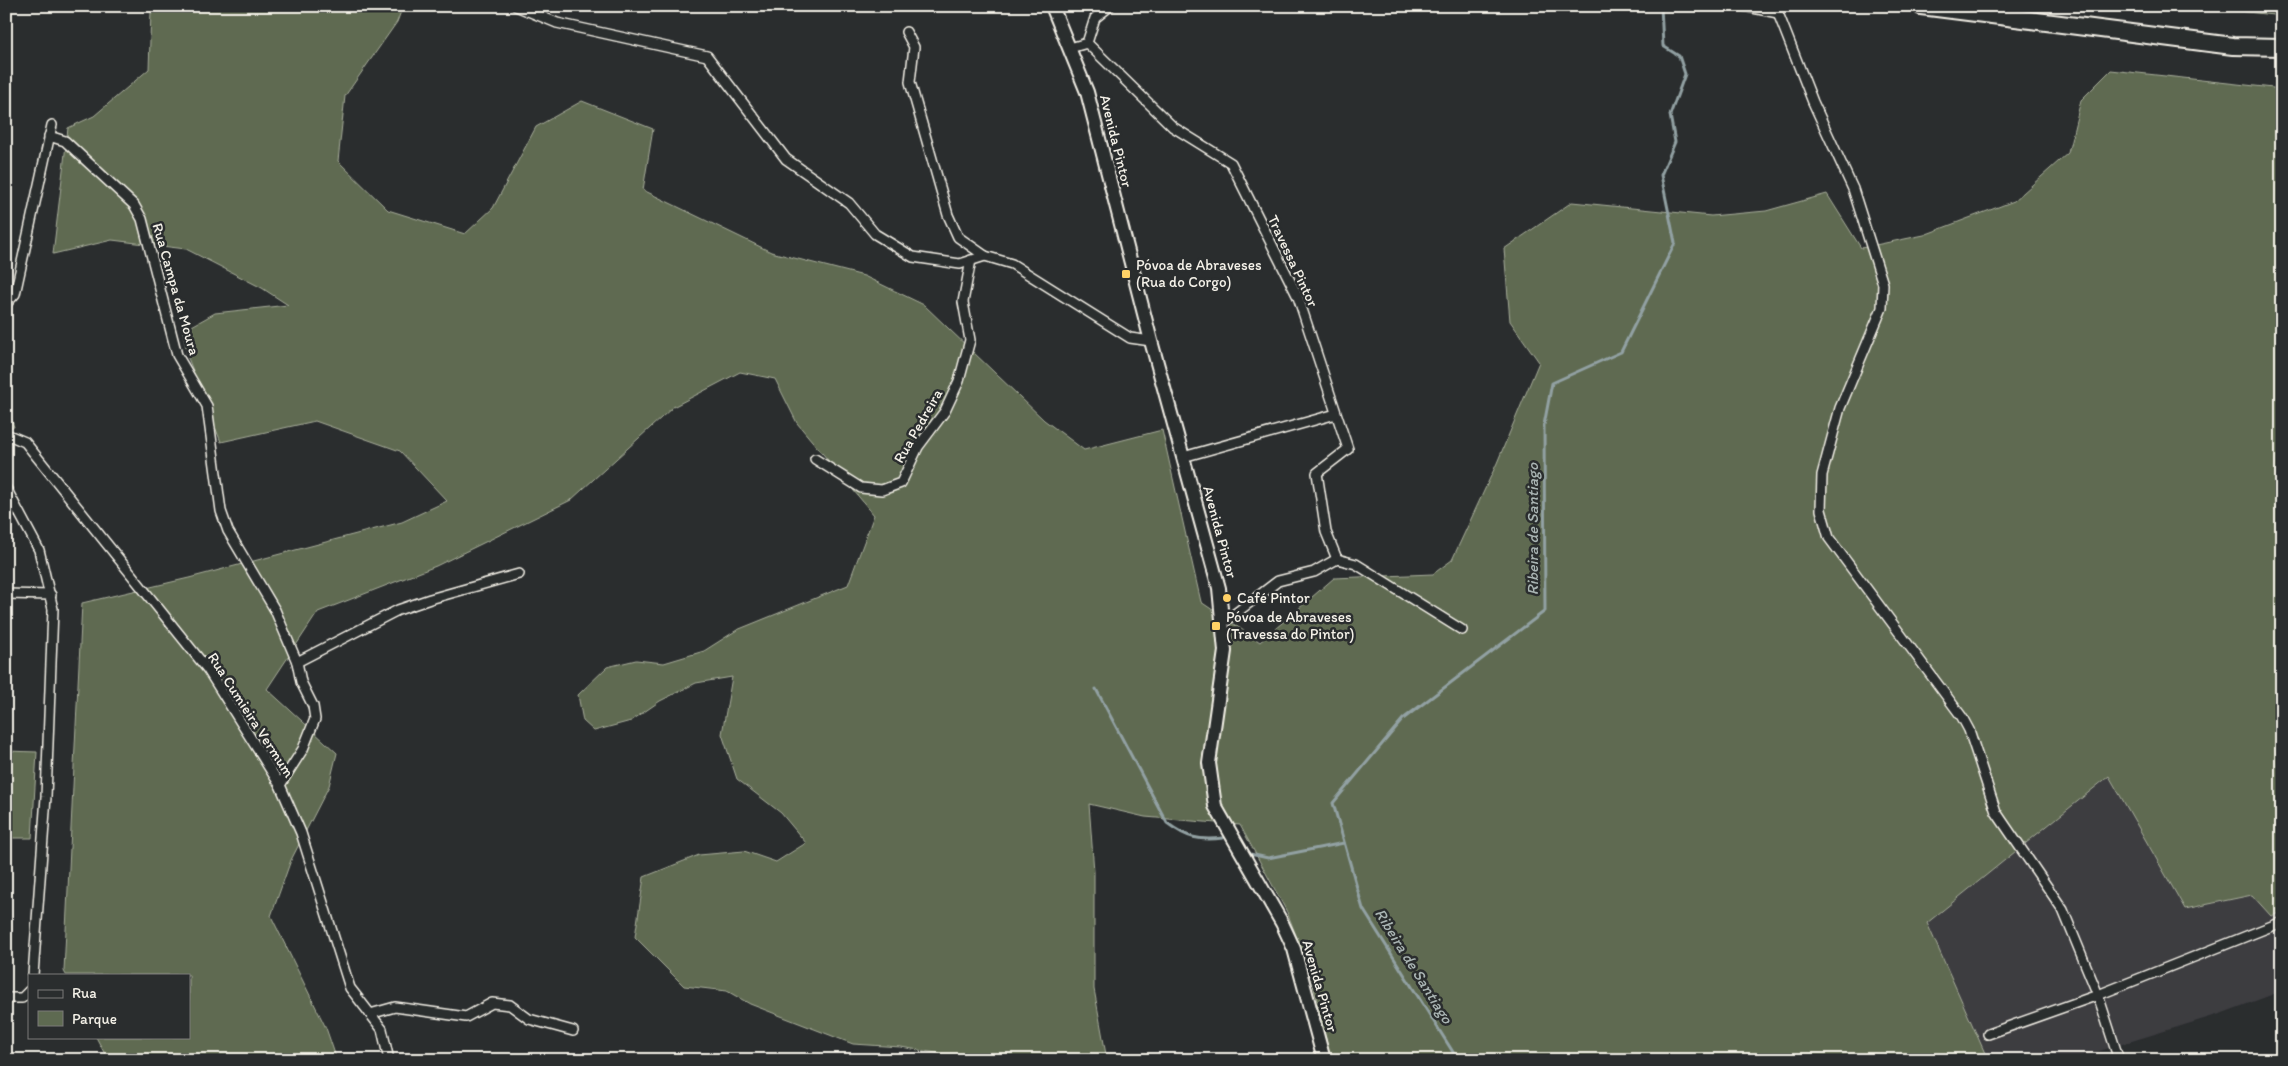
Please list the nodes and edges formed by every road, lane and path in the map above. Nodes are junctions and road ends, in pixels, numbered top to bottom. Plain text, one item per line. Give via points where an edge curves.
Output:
1 (516, 6) edge
2 (1052, 6) edge
3 (1110, 6) edge
4 (1743, 6) edge
5 (1921, 6) edge
6 (906, 32) dead end
7 (1087, 43) junction
8 (2282, 47) edge
9 (1070, 48) junction
10 (52, 125) dead end
11 (49, 136) junction
12 (985, 256) junction
13 (971, 260) junction
14 (6, 304) edge
15 (1151, 341) junction
16 (1336, 414) junction
17 (6, 434) edge
18 (1183, 457) junction
19 (815, 459) dead end
20 (6, 488) edge
21 (1337, 559) junction
22 (519, 574) dead end
23 (6, 594) edge
24 (51, 595) junction
25 (1224, 622) junction
26 (1462, 630) dead end
27 (297, 662) junction
28 (280, 785) junction
29 (2282, 922) edge
30 (33, 974) edge
31 (28, 991) edge
32 (2098, 995) junction
33 (6, 998) edge
34 (370, 1014) junction
35 (573, 1031) dead end
36 (1988, 1034) dead end
37 (389, 1060) edge
38 (1324, 1060) edge
39 (2119, 1060) edge

1 - 13 street via 557,23 707,56 786,159 849,203 875,234 913,257 960,264
2 - 9 street, Avenida Pintor
3 - 7 street via 1095,18
4 - 32 street via 1778,13 1813,102 1853,189 1883,284 1882,308 1840,408 1822,474 1820,510 1829,538 1962,717 1996,812 2063,910
5 - 8 highway via 2233,46
6 - 12 street via 914,47 910,82 948,215 958,237
7 - 9 street
7 - 16 street, Travessa Pintor via 1173,127 1231,164 1298,297
9 - 15 street, Avenida Pintor via 1086,92
10 - 11 street
11 - 14 street via 15,294
11 - 27 street, Rua Campa da Moura via 65,141 134,205 142,219 177,355 207,406 222,511 228,531 275,610
12 - 13 street
12 - 15 street via 1012,264 1130,338
13 - 19 street, Rua Pedreira via 963,302 970,340 959,382 945,411 918,447 901,483 882,490 861,488
15 - 18 street, Avenida Pintor
16 - 18 street
16 - 21 street, Travessa Pintor via 1348,449 1317,473 1326,532
17 - 28 street, Rua Cumieira Vermum via 25,442 208,670
18 - 25 street, Avenida Pintor via 1219,588
20 - 24 street via 39,550
21 - 25 street via 1314,572 1278,581
21 - 26 street via 1356,564
22 - 27 street via 398,610
23 - 24 street
24 - 30 street via 54,609 46,798
25 - 38 street, Avenida Pintor via 1224,667 1208,763 1215,806 1294,949
27 - 28 street, Rua Campa da Moura via 315,719 303,749
28 - 34 street, Rua Cumieira Vermum via 301,833 350,988
29 - 32 street
31 - 33 street via 22,998
32 - 36 street
32 - 39 street
34 - 35 street via 395,1007 466,1017 492,1003 510,1005 529,1019
34 - 37 street, Rua Cumieira Vermum via 382,1029

